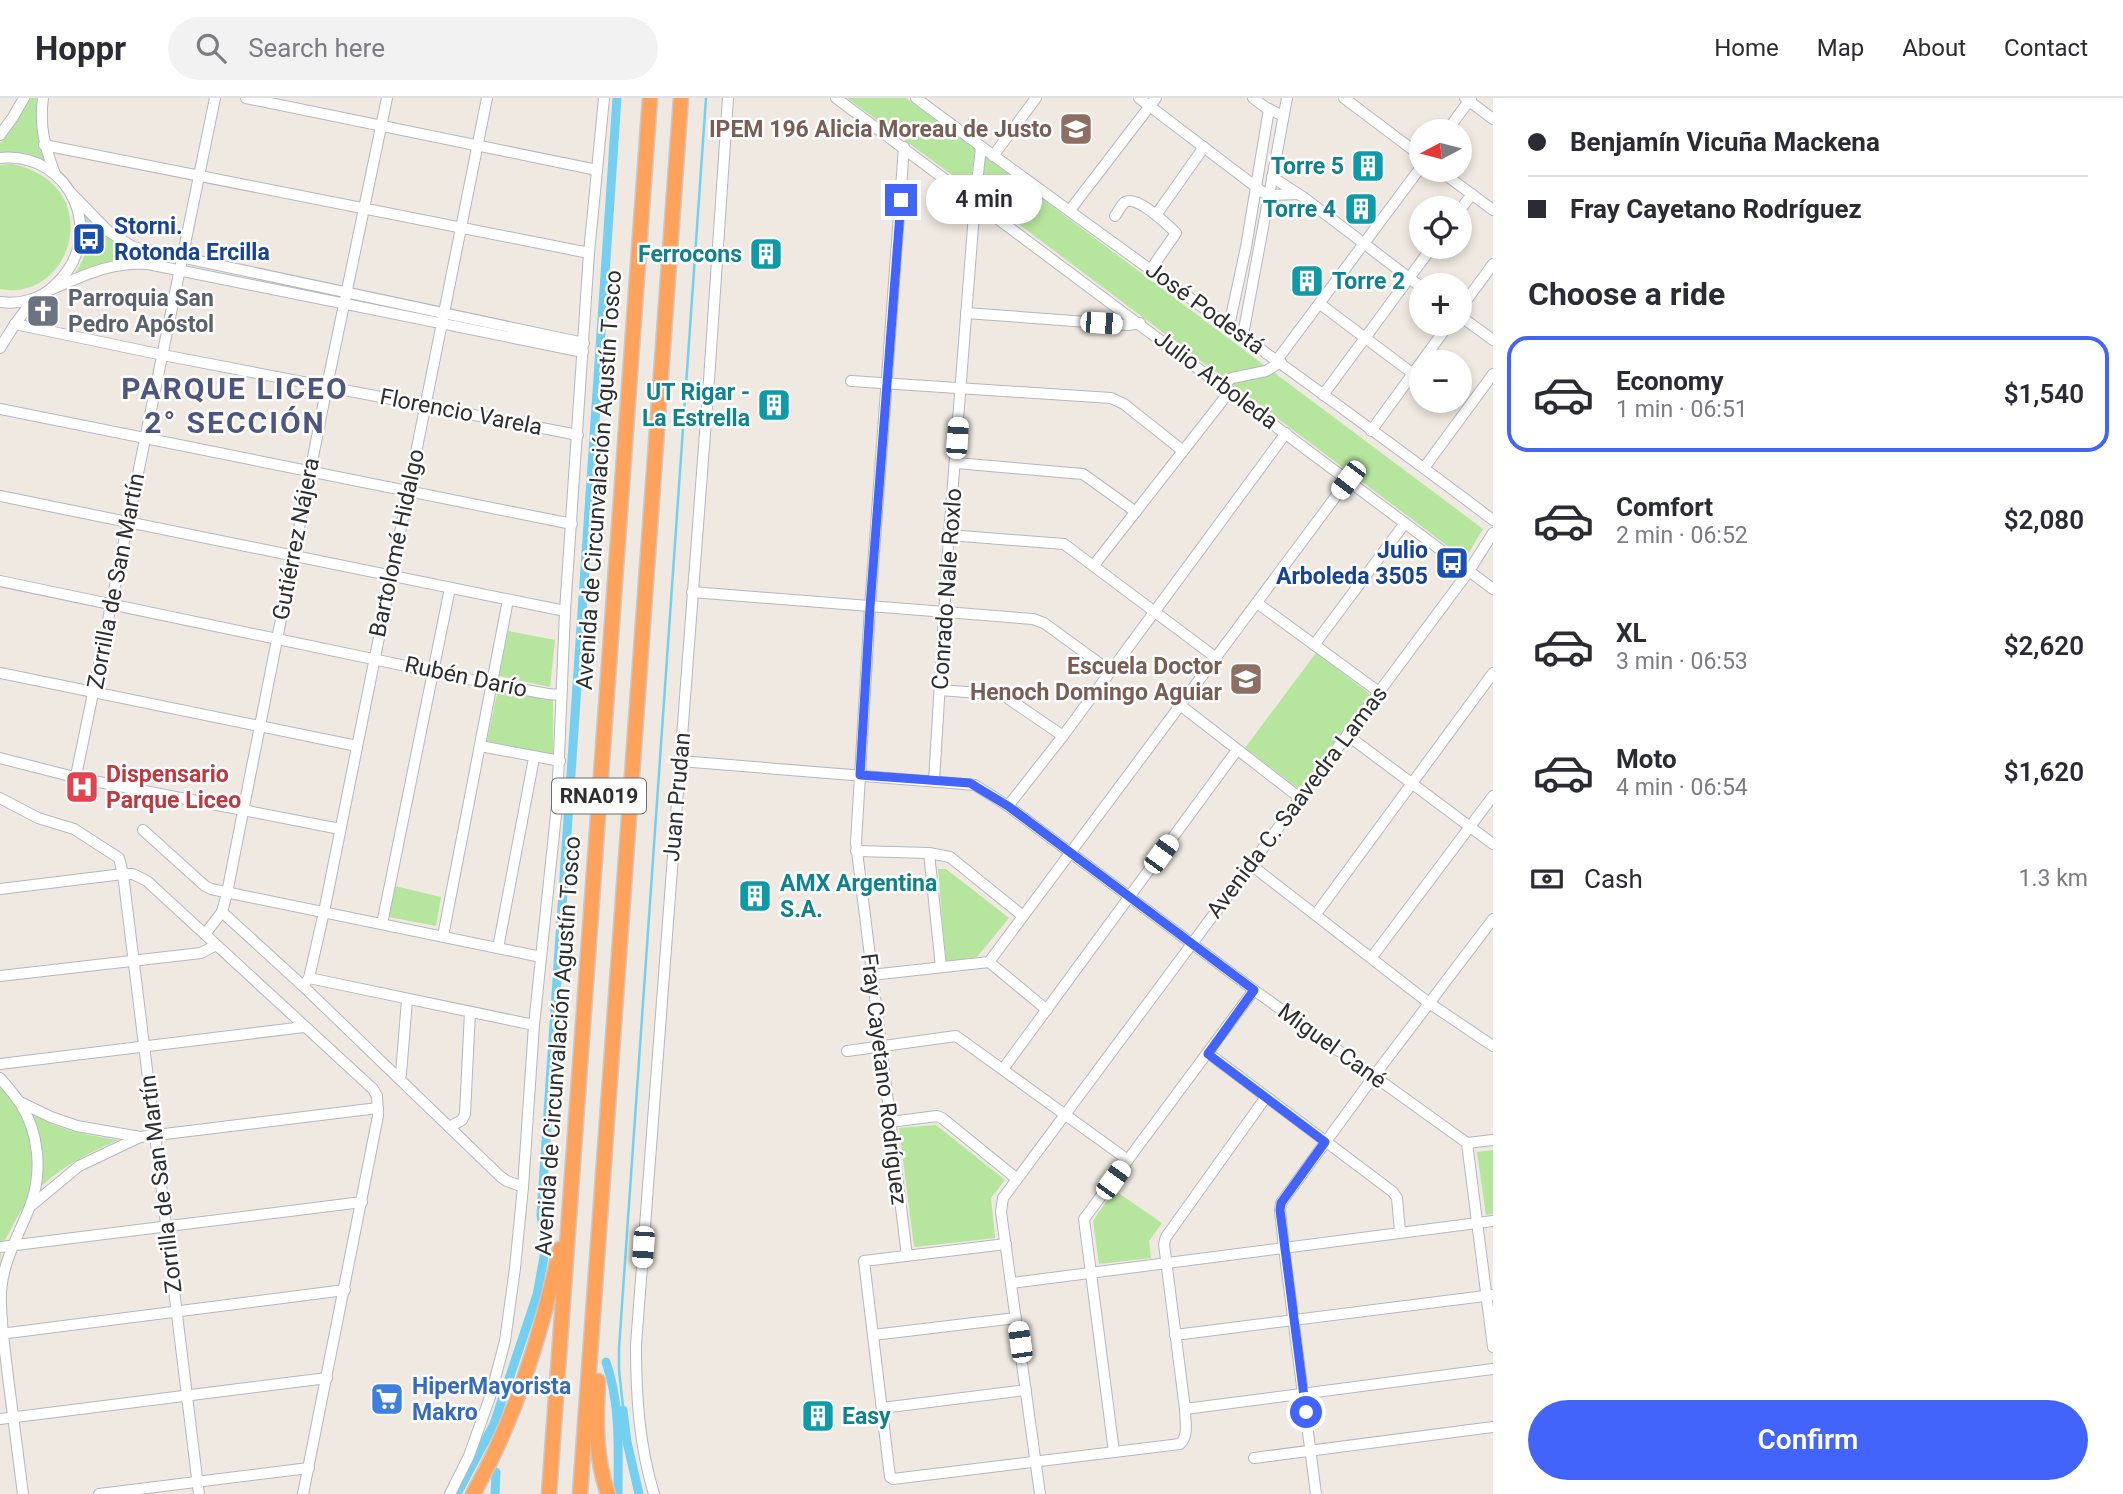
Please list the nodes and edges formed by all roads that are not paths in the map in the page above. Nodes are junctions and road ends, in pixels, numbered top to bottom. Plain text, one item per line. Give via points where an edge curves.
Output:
1 (24, 98) edge
2 (43, 98) edge
3 (215, 98) edge
4 (246, 98) edge
5 (387, 98) edge
6 (487, 98) edge
7 (604, 98) edge
8 (650, 98) edge
9 (681, 98) edge
10 (728, 98) edge
11 (836, 98) edge
12 (915, 98) edge
13 (1036, 98) edge
14 (1139, 98) edge
15 (1253, 98) edge
16 (1287, 98) edge
17 (1344, 98) edge
18 (1468, 99) edge
19 (1153, 102) edge
20 (1269, 109) junction
21 (1283, 116) junction
22 (1455, 119) edge
23 (1493, 119) edge
24 (382, 125) junction
25 (0, 135) edge
26 (479, 144) junction
27 (44, 145) junction
28 (904, 147) junction
29 (981, 147) junction
30 (1204, 147) junction
31 (1409, 147) edge
32 (993, 156) junction
33 (0, 158) edge
34 (597, 170) junction
35 (55, 174) junction
36 (199, 175) junction
37 (1272, 177) junction
38 (1410, 182) edge
39 (1456, 182) edge
40 (1256, 186) junction
41 (71, 193) junction
42 (1298, 194) junction
43 (1472, 194) joint
44 (1269, 195) junction
45 (975, 201) junction
46 (365, 209) junction
47 (1070, 210) junction
48 (1493, 210) edge
49 (1156, 215) junction
50 (1115, 216) dead end
51 (462, 229) junction
52 (1364, 244) junction
53 (589, 253) junction
54 (182, 258) junction
55 (1423, 259) edge
56 (1493, 264) edge
57 (1151, 269) junction
58 (179, 270) junction
59 (1408, 278) junction
60 (50, 290) junction
61 (1472, 293) edge
62 (346, 298) junction
63 (34, 299) junction
64 (0, 302) edge
65 (1320, 304) junction
66 (966, 313) junction
67 (443, 319) junction
68 (1140, 323) junction
69 (15, 324) junction
70 (1472, 325) edge
71 (1229, 326) junction
72 (1243, 335) junction
73 (1440, 336) edge
74 (1364, 337) junction
75 (1493, 340) edge
76 (584, 347) junction
77 (0, 348) edge
78 (1429, 350) edge
79 (163, 355) junction
80 (1279, 361) junction
81 (1409, 371) edge
82 (1493, 374) edge
83 (1409, 377) edge
84 (851, 381) dead end
85 (887, 384) junction
86 (327, 386) junction
87 (961, 388) junction
88 (1226, 388) junction
89 (1323, 395) junction
90 (426, 405) junction
91 (0, 409) edge
92 (1371, 431) junction
93 (1286, 433) junction
94 (578, 435) junction
95 (145, 437) junction
96 (1183, 452) junction
97 (956, 463) junction
98 (1424, 468) junction
99 (310, 471) junction
100 (1348, 480) junction
101 (408, 491) junction
102 (0, 496) edge
103 (1136, 512) junction
104 (1493, 520) edge
105 (128, 522) junction
106 (1405, 523) junction
107 (572, 524) junction
108 (1493, 533) edge
109 (949, 535) junction
110 (293, 556) junction
111 (1094, 565) junction
112 (1469, 571) junction
113 (391, 576) junction
114 (0, 581) edge
115 (450, 588) junction
116 (1493, 589) edge
117 (692, 592) junction
118 (508, 600) junction
119 (1257, 603) junction
120 (112, 604) junction
121 (870, 607) junction
122 (565, 611) junction
123 (944, 612) junction
124 (1155, 612) junction
125 (276, 638) junction
126 (1314, 645) junction
127 (1215, 657) junction
128 (373, 658) junction
129 (434, 670) junction
130 (1110, 671) junction
131 (0, 673) edge
132 (1493, 673) edge
133 (492, 684) junction
134 (940, 690) junction
135 (94, 691) junction
136 (1379, 692) junction
137 (561, 695) junction
138 (1180, 705) junction
139 (260, 726) junction
140 (1347, 735) junction
141 (1063, 736) junction
142 (357, 746) junction
143 (480, 746) junction
144 (1237, 750) junction
145 (0, 758) edge
146 (534, 758) junction
147 (560, 761) junction
148 (680, 761) junction
149 (860, 775) junction
150 (76, 776) junction
151 (934, 781) junction
152 (1411, 783) junction
153 (1493, 796) edge
154 (1300, 798) junction
155 (1, 799) edge
156 (1008, 806) junction
157 (243, 809) junction
158 (1470, 827) junction
159 (340, 829) junction
160 (143, 830) dead end
161 (1493, 844) edge
162 (856, 851) junction
163 (1070, 852) junction
164 (929, 853) junction
165 (1251, 865) junction
166 (123, 874) junction
167 (0, 889) edge
168 (227, 893) junction
169 (1130, 895) junction
170 (222, 912) junction
171 (324, 912) junction
172 (1316, 914) junction
173 (1023, 916) junction
174 (1493, 919) edge
175 (382, 924) junction
176 (1483, 932) junction
177 (205, 934) junction
178 (443, 936) junction
179 (1493, 939) edge
180 (1192, 944) junction
181 (216, 945) junction
182 (498, 948) junction
183 (541, 957) junction
184 (1372, 957) junction
185 (134, 961) junction
186 (989, 962) junction
187 (941, 967) junction
188 (871, 975) junction
189 (0, 976) edge
190 (306, 982) junction
191 (1254, 990) junction
192 (407, 1000) junction
193 (1429, 1003) junction
194 (1047, 1010) junction
195 (470, 1012) junction
196 (534, 1025) junction
197 (304, 1027) junction
198 (881, 1045) junction
199 (1493, 1046) edge
200 (145, 1047) junction
201 (846, 1051) dead end
202 (1208, 1054) junction
203 (0, 1064) edge
204 (1003, 1069) junction
205 (1374, 1076) junction
206 (0, 1078) edge
207 (398, 1078) junction
208 (1266, 1097) junction
209 (19, 1102) junction
210 (378, 1108) junction
211 (1065, 1115) junction
212 (890, 1122) junction
213 (449, 1127) junction
214 (155, 1135) junction
215 (140, 1137) junction
216 (1493, 1140) edge
217 (1325, 1142) junction
218 (1466, 1143) junction
219 (1128, 1160) junction
220 (1017, 1179) junction
221 (523, 1187) junction
222 (570, 1200) junction
223 (362, 1202) junction
224 (31, 1205) junction
225 (1493, 1221) edge
226 (1478, 1223) junction
227 (166, 1226) junction
228 (1400, 1232) junction
229 (1006, 1244) junction
230 (12, 1245) junction
231 (0, 1247) edge
232 (1284, 1248) junction
233 (598, 1252) junction
234 (907, 1256) junction
235 (1165, 1262) junction
236 (1091, 1272) junction
237 (1012, 1283) junction
238 (345, 1290) junction
239 (1490, 1296) edge
240 (177, 1312) junction
241 (1016, 1318) junction
242 (1294, 1320) junction
243 (1, 1329) edge
244 (873, 1335) junction
245 (1175, 1335) junction
246 (1493, 1347) edge
247 (1493, 1369) edge
248 (327, 1378) junction
249 (1026, 1390) junction
250 (1303, 1393) junction
251 (187, 1396) junction
252 (882, 1408) junction
253 (1185, 1409) junction
254 (14, 1418) junction
255 (0, 1419) edge
256 (1493, 1427) edge
257 (1310, 1450) junction
258 (1114, 1452) junction
259 (1254, 1458) dead end
260 (1036, 1463) junction
261 (309, 1468) junction
262 (198, 1482) junction
263 (23, 1494) edge
264 (99, 1494) edge
265 (199, 1494) edge
266 (303, 1494) edge
267 (450, 1494) edge
268 (473, 1494) edge
269 (549, 1494) edge
270 (580, 1494) edge
271 (608, 1494) edge
272 (654, 1494) edge
273 (1040, 1494) edge
274 (1316, 1494) edge

1 - 25 street
2 - 27 street
3 - 36 street, Zorrilla de San Martín
4 - 24 street
5 - 24 street, Gutiérrez Nájera
6 - 26 street, Bartolomé Hidalgo
7 - 34 street, Avenida de Circunvalación Agustín Tosco
8 - 222 highway, Avenida de Circunvalación Agustín Tosco / RNA019
9 - 233 highway, RNA019
10 - 117 street, Juan Prudan
11 - 28 street, Julio Arboleda
12 - 29 street, José Podestá
13 - 32 street
14 - 19 street
15 - 20 street
16 - 21 street
17 - 31 street
18 - 22 street
18 - 23 street
19 - 30 street
19 - 47 street
20 - 21 street
20 - 40 street
21 - 37 street
24 - 26 street
24 - 46 street, Gutiérrez Nájera
26 - 34 street
26 - 51 street, Bartolomé Hidalgo
27 - 35 street
27 - 36 street
28 - 45 street, Julio Arboleda
28 - 85 street, Fray Cayetano Rodríguez
29 - 32 street, José Podestá
29 - 45 street, Conrado Nale Roxlo
30 - 40 street
30 - 49 street
32 - 47 street, José Podestá
33 - 35 street via 26,159
34 - 53 street, Avenida de Circunvalación Agustín Tosco
35 - 41 street
36 - 46 street
36 - 54 street, Zorrilla de San Martín
37 - 42 street
37 - 44 street
38 - 52 street
39 - 43 street
40 - 44 street
40 - 71 street
41 - 54 street via 120,240
41 - 60 street via 81,227 79,245 69,270
42 - 44 street
42 - 52 street
43 - 48 street
44 - 72 street
45 - 66 street, Conrado Nale Roxlo
45 - 68 street, Julio Arboleda
46 - 51 street
46 - 62 street, Gutiérrez Nájera
47 - 57 street, José Podestá
49 - 50 street via 1132,200
49 - 57 street via 1176,233
51 - 53 street
51 - 67 street, Bartolomé Hidalgo
52 - 59 street
52 - 65 street
53 - 76 street, Avenida de Circunvalación Agustín Tosco
54 - 58 street, Zorrilla de San Martín
54 - 62 street
55 - 59 street
56 - 61 street
57 - 71 street, José Podestá
58 - 60 street via 120,264
58 - 62 street
58 - 79 street, Zorrilla de San Martín
59 - 74 street
60 - 63 street
62 - 67 street
62 - 86 street, Gutiérrez Nájera
63 - 64 street
63 - 69 street
65 - 74 street
65 - 80 street
66 - 68 street
66 - 87 street, Conrado Nale Roxlo
67 - 76 street
67 - 90 street, Bartolomé Hidalgo
68 - 88 street, Julio Arboleda
69 - 77 street
69 - 79 street, Florencio Varela
70 - 75 street
71 - 72 street, José Podestá
72 - 80 street, José Podestá
73 - 78 street
74 - 81 street
74 - 89 street
76 - 94 street, Avenida de Circunvalación Agustín Tosco
79 - 86 street, Florencio Varela
79 - 95 street, Zorrilla de San Martín
80 - 88 street via 1266,371 1232,378
80 - 89 street, José Podestá
82 - 98 street
83 - 92 street
84 - 85 street
85 - 87 street
85 - 121 street, Fray Cayetano Rodríguez
86 - 90 street, Florencio Varela
86 - 99 street, Gutiérrez Nájera
87 - 96 street via 1118,400
87 - 97 street, Conrado Nale Roxlo
88 - 93 street, Julio Arboleda
88 - 96 street
89 - 92 street, José Podestá
90 - 94 street, Florencio Varela
90 - 101 street, Bartolomé Hidalgo
91 - 95 street
92 - 98 street, José Podestá
93 - 100 street, Julio Arboleda
93 - 124 street
94 - 107 street, Avenida de Circunvalación Agustín Tosco
95 - 99 street
95 - 105 street, Zorrilla de San Martín
96 - 103 street
97 - 103 street via 1083,474
97 - 109 street, Conrado Nale Roxlo
98 - 104 street, José Podestá
99 - 101 street
99 - 110 street, Gutiérrez Nájera
100 - 106 street, Julio Arboleda
100 - 119 street
101 - 107 street
101 - 113 street, Bartolomé Hidalgo
102 - 105 street
103 - 111 street
105 - 110 street
105 - 120 street, Zorrilla de San Martín
106 - 112 street, Julio Arboleda
106 - 126 street
107 - 122 street, Avenida de Circunvalación Agustín Tosco
108 - 112 street, Avenida C. Saavedra Lamas
109 - 111 street via 1059,543
109 - 123 street, Conrado Nale Roxlo
110 - 113 street
110 - 125 street, Gutiérrez Nájera
111 - 124 street
112 - 116 street, Julio Arboleda
112 - 136 street, Avenida C. Saavedra Lamas
113 - 115 street
113 - 128 street, Bartolomé Hidalgo
114 - 120 street, Rubén Darío
115 - 118 street
115 - 129 street
117 - 121 street
117 - 148 street, Juan Prudan
118 - 122 street
118 - 133 street
119 - 126 street
119 - 127 street
120 - 125 street, Rubén Darío
120 - 135 street, Zorrilla de San Martín
121 - 123 street
121 - 149 street, Fray Cayetano Rodríguez
122 - 137 street, Avenida de Circunvalación Agustín Tosco
123 - 130 street via 1040,620
123 - 134 street, Conrado Nale Roxlo
124 - 127 street
124 - 130 street
125 - 128 street, Rubén Darío
125 - 139 street, Gutiérrez Nájera
126 - 136 street
127 - 138 street
128 - 129 street, Rubén Darío
128 - 142 street, Bartolomé Hidalgo
129 - 133 street, Rubén Darío
129 - 175 street
130 - 141 street
131 - 135 street
132 - 152 street
133 - 137 street, Rubén Darío
133 - 143 street
134 - 141 street via 1006,697
134 - 151 street, Conrado Nale Roxlo
135 - 139 street
135 - 150 street, Zorrilla de San Martín
136 - 140 street, Avenida C. Saavedra Lamas
137 - 147 street, Avenida de Circunvalación Agustín Tosco
138 - 144 street
138 - 163 street
139 - 142 street
139 - 157 street, Gutiérrez Nájera
140 - 152 street
140 - 154 street, Avenida C. Saavedra Lamas
141 - 156 street
142 - 159 street, Bartolomé Hidalgo
143 - 146 street
143 - 178 street
144 - 154 street
144 - 169 street
145 - 150 street
146 - 147 street
146 - 182 street
147 - 183 street, Avenida de Circunvalación Agustín Tosco
148 - 149 street, Miguel Cané
148 - 272 street, Juan Prudan via 636,1345 638,1411
149 - 151 street, Miguel Cané
149 - 162 street, Fray Cayetano Rodríguez
150 - 157 street
151 - 156 street, Miguel Cané via 970,783
152 - 158 street
152 - 172 street
153 - 158 street
154 - 165 street, Avenida C. Saavedra Lamas
155 - 166 street via 38,818 74,829 118,858
156 - 163 street, Miguel Cané
157 - 159 street
157 - 168 street, Gutiérrez Nájera
158 - 161 street
158 - 184 street
159 - 171 street, Bartolomé Hidalgo
160 - 168 street via 205,886
162 - 164 street
162 - 188 street, Fray Cayetano Rodríguez
163 - 169 street, Miguel Cané
163 - 173 street
164 - 173 street via 956,859
164 - 187 street
165 - 172 street
165 - 180 street, Avenida C. Saavedra Lamas
166 - 167 street
166 - 177 street via 147,881
166 - 185 street, Zorrilla de San Martín
168 - 170 street, Gutiérrez Nájera
168 - 171 street
169 - 180 street, Miguel Cané
169 - 194 street
170 - 177 street, Gutiérrez Nájera
170 - 190 street
171 - 175 street
171 - 190 street, Bartolomé Hidalgo
172 - 184 street
173 - 186 street
174 - 176 street
175 - 178 street
176 - 179 street
176 - 193 street
177 - 181 street
178 - 182 street
180 - 191 street, Miguel Cané
180 - 211 street, Avenida C. Saavedra Lamas
181 - 185 street via 201,953
181 - 197 street
182 - 183 street
183 - 196 street, Avenida de Circunvalación Agustín Tosco
184 - 193 street
185 - 189 street
185 - 200 street, Zorrilla de San Martín
186 - 187 street
186 - 194 street
187 - 188 street
188 - 198 street, Fray Cayetano Rodríguez
190 - 192 street
190 - 207 street
191 - 202 street
191 - 205 street, Miguel Cané
192 - 195 street
192 - 207 street
193 - 199 street
193 - 205 street
194 - 204 street
195 - 196 street
195 - 213 street via 465,1114
196 - 221 street, Avenida de Circunvalación Agustín Tosco
197 - 200 street
197 - 210 street via 373,1090
198 - 201 street
198 - 204 street via 956,1036
198 - 212 street, Fray Cayetano Rodríguez
200 - 203 street
200 - 214 street, Zorrilla de San Martín
202 - 208 street
202 - 219 street
204 - 211 street
205 - 217 street
205 - 218 street, Miguel Cané
206 - 209 street
207 - 213 street
208 - 217 street
208 - 235 street via 1166,1237
209 - 215 street via 65,1122
209 - 224 street via 33,1128 37,1155
210 - 214 street
210 - 223 street
211 - 219 street
211 - 220 street, Avenida C. Saavedra Lamas
212 - 220 street via 942,1118
212 - 234 street, Fray Cayetano Rodríguez
213 - 221 street via 501,1177
214 - 215 street
214 - 227 street, Zorrilla de San Martín
215 - 224 street via 79,1166
216 - 218 street
217 - 228 street via 1395,1195
217 - 232 street via 1281,1203
218 - 226 street
219 - 236 street via 1084,1219
220 - 229 street, Avenida C. Saavedra Lamas via 1001,1204
221 - 267 street, Avenida de Circunvalación Agustín Tosco via 510,1315 500,1364 483,1421
222 - 268 highway via 531,1358 508,1421
222 - 269 highway, Avenida de Circunvalación Agustín Tosco / RNA019
223 - 227 street
223 - 238 street
224 - 230 street
225 - 226 street
226 - 228 street
226 - 239 street
227 - 230 street
227 - 240 street, Zorrilla de San Martín
228 - 232 street
229 - 234 street
229 - 237 street, Avenida C. Saavedra Lamas
230 - 231 street
230 - 243 street via 1,1292
232 - 235 street
232 - 242 street
233 - 270 highway, RNA019
233 - 271 highway via 604,1287 597,1432
234 - 244 street via 864,1261
235 - 236 street
235 - 245 street
236 - 237 street
236 - 258 street
237 - 241 street, Avenida C. Saavedra Lamas
238 - 240 street
238 - 248 street
239 - 242 street
239 - 246 street
240 - 243 street
240 - 251 street, Zorrilla de San Martín
241 - 244 street
241 - 249 street, Avenida C. Saavedra Lamas
242 - 245 street
242 - 250 street
243 - 254 street
244 - 252 street
245 - 253 street
247 - 250 street
248 - 251 street
248 - 261 street
249 - 252 street
249 - 260 street, Avenida C. Saavedra Lamas
250 - 253 street
250 - 257 street
251 - 254 street
251 - 262 street, Zorrilla de San Martín
252 - 260 street via 890,1477 896,1480
253 - 258 street via 1186,1434 1180,1444
254 - 255 street
254 - 263 street
256 - 257 street
257 - 259 street
257 - 274 street
258 - 260 street
260 - 273 street, Avenida C. Saavedra Lamas
261 - 262 street
261 - 266 street
262 - 264 street
262 - 265 street, Zorrilla de San Martín

